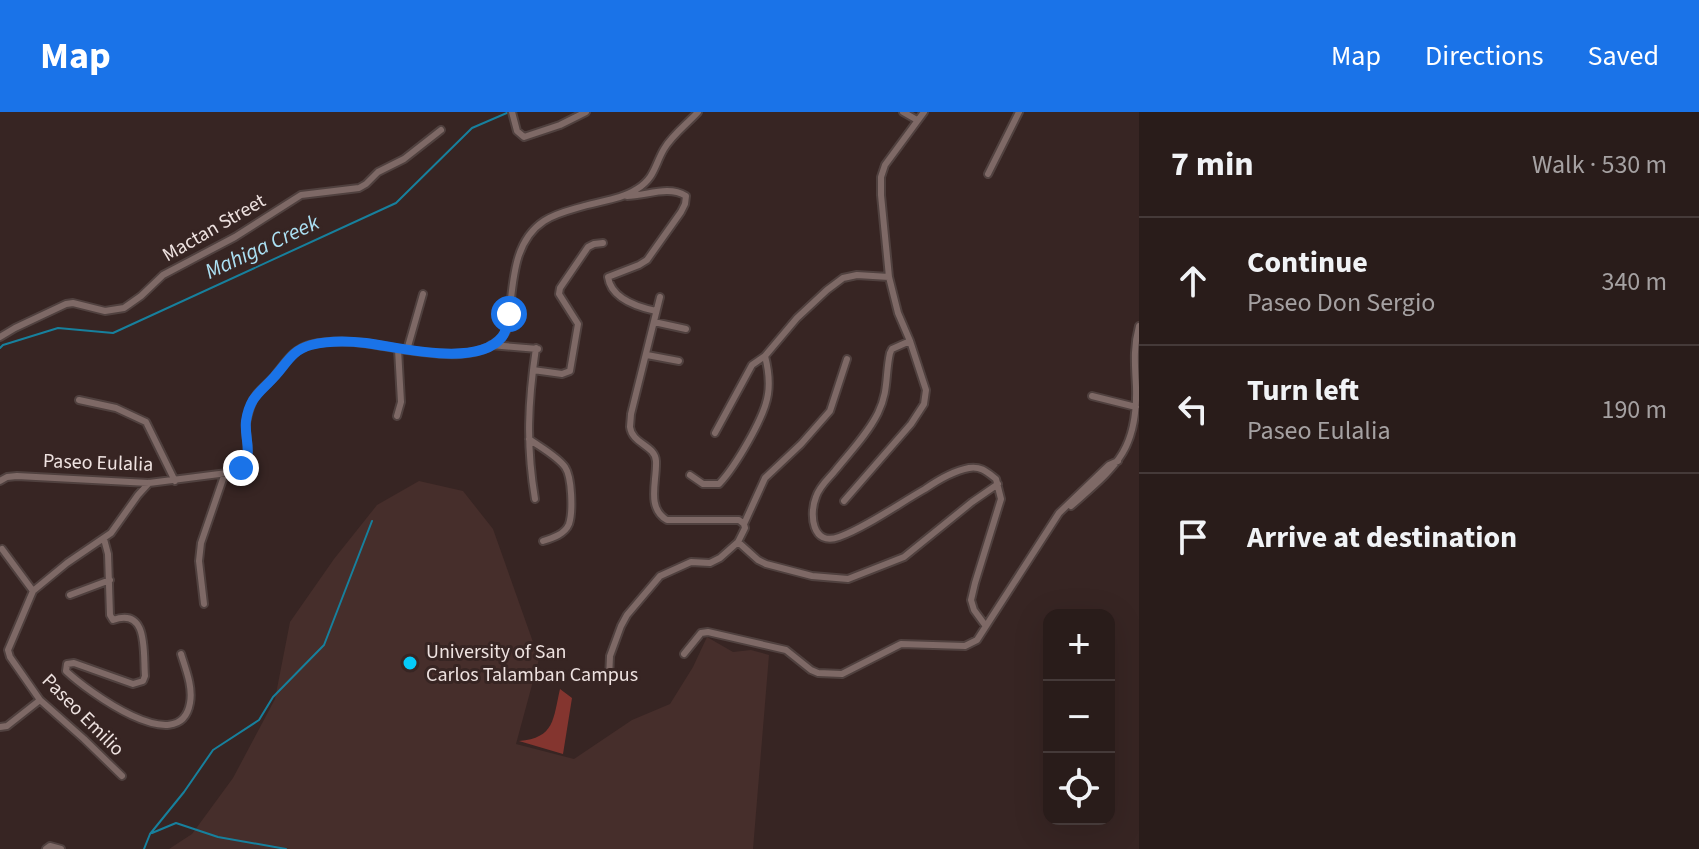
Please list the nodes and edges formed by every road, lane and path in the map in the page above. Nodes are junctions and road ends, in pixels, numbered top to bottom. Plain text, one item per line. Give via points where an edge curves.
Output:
1 (586, 112) edge
2 (698, 112) edge
3 (903, 112) edge
4 (924, 112) edge
5 (1019, 112) edge
6 (512, 113) edge
7 (917, 120) junction
8 (441, 130) dead end
9 (988, 174) dead end
10 (624, 195) junction
11 (603, 243) dead end
12 (889, 277) junction
13 (423, 294) dead end
14 (660, 297) dead end
15 (656, 311) junction
16 (654, 322) junction
17 (1139, 326) edge
18 (686, 329) dead end
19 (0, 337) edge
20 (910, 341) junction
21 (491, 345) junction
22 (398, 349) junction
23 (407, 350) junction
24 (647, 355) junction
25 (765, 356) junction
26 (847, 359) dead end
27 (679, 361) dead end
28 (533, 370) junction
29 (1092, 396) dead end
30 (79, 400) dead end
31 (1136, 407) junction
32 (397, 416) dead end
33 (715, 433) dead end
34 (529, 439) junction
35 (225, 473) junction
36 (690, 475) dead end
37 (0, 481) edge
38 (175, 481) junction
39 (136, 483) junction
40 (149, 483) junction
41 (998, 484) junction
42 (138, 495) junction
43 (535, 499) dead end
44 (844, 501) dead end
45 (744, 524) junction
46 (104, 539) junction
47 (543, 541) dead end
48 (738, 542) junction
49 (2, 549) edge
50 (110, 580) junction
51 (33, 591) junction
52 (70, 595) dead end
53 (204, 604) dead end
54 (985, 625) junction
55 (181, 654) dead end
56 (684, 654) dead end
57 (609, 679) dead end
58 (40, 700) junction
59 (0, 727) edge
60 (122, 776) dead end
61 (46, 849) edge
62 (61, 849) edge

1 - 6 street via 524,137
2 - 10 street via 664,148 651,176
3 - 7 street
4 - 7 street
5 - 9 street
7 - 12 street via 881,177
8 - 19 street, Mactan Street via 359,188 301,195 163,275 124,308 105,311 66,304
10 - 15 street via 686,196 652,254 608,277 625,300
10 - 21 street via 559,213 531,232 518,258 507,329
11 - 28 street via 588,247 560,288 578,324 570,371
12 - 20 street
12 - 25 street via 843,278 797,318
13 - 23 street
14 - 15 street
15 - 16 street
16 - 18 street
16 - 24 street
17 - 31 street via 1134,347
20 - 41 street via 892,349 877,416 819,490 813,527 837,539 961,470 978,467
20 - 44 street via 926,390 924,404
21 - 23 street via 459,354
21 - 28 street via 537,349
22 - 23 street
22 - 32 street
22 - 35 street via 319,343 289,357 251,405 247,460
24 - 27 street
24 - 45 street via 630,427 654,452 653,488 660,516
25 - 33 street via 752,365
25 - 36 street via 768,397 735,463 719,484 703,484
26 - 45 street via 830,411 765,478
28 - 34 street
29 - 31 street
30 - 38 street via 146,422
31 - 54 street via 1131,436 1118,461 1058,516
34 - 43 street
34 - 47 street via 564,465 569,476 569,526
35 - 38 street, Paseo Eulalia
35 - 53 street via 201,543
37 - 39 street, Paseo Eulalia via 17,476
38 - 40 street, Paseo Eulalia
39 - 40 street, Paseo Eulalia
39 - 42 street
40 - 42 street, Paseo Emilio
41 - 48 street via 904,557 848,579 766,564
41 - 54 street via 1001,499 971,600
42 - 46 street, Paseo Emilio
45 - 48 street
46 - 50 street
46 - 51 street, Paseo Emilio
48 - 57 street via 710,563 691,562 660,576 621,626 610,656
49 - 51 street
50 - 52 street
50 - 55 street via 113,620 128,617 141,631 143,681 128,683 70,662 65,667 69,675 136,718 172,725 189,707 190,684
51 - 58 street, Paseo Emilio via 8,650
54 - 56 street via 977,640 965,646 901,644 842,674 818,673 786,650 708,632
58 - 59 street
58 - 60 street, Paseo Emilio
61 - 62 street

